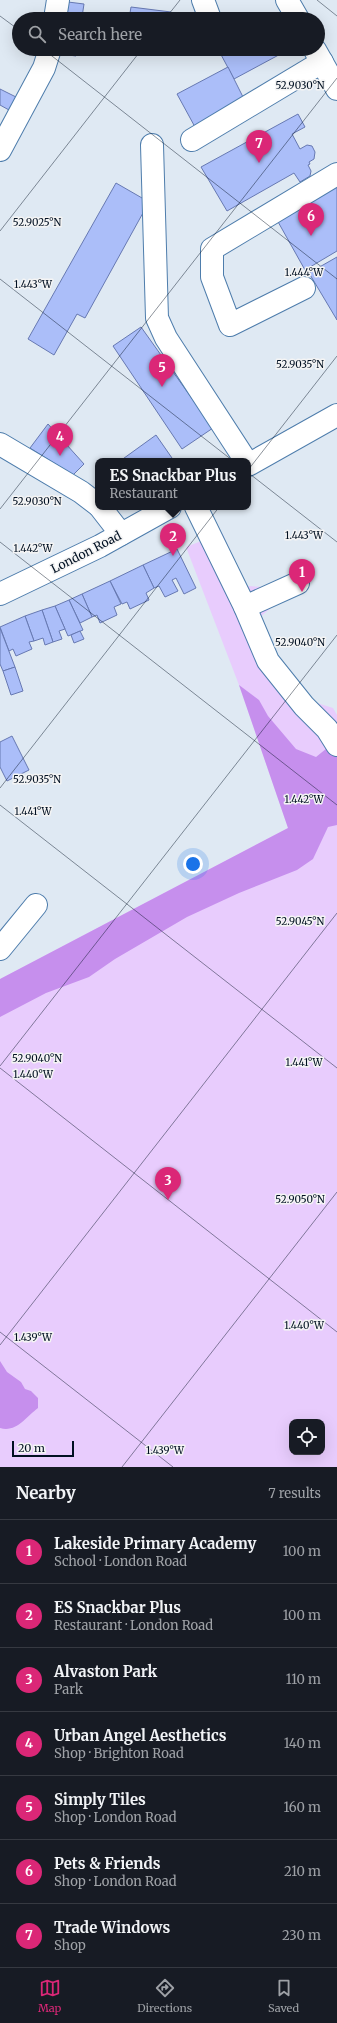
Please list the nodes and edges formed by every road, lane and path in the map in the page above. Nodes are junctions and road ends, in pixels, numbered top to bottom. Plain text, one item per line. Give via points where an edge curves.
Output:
1 (58, 0) edge
2 (287, 0) edge
3 (56, 12) edge
4 (294, 12) edge
5 (48, 56) edge
6 (318, 56) edge
7 (337, 89) edge
8 (192, 140) dead end
9 (152, 145) dead end
10 (0, 150) edge
11 (337, 174) edge
12 (304, 288) dead end
13 (337, 415) edge
14 (0, 444) edge
15 (244, 458) edge
16 (251, 463) edge
17 (95, 503) edge
18 (102, 510) edge
19 (165, 510) edge
20 (197, 510) edge
21 (121, 534) junction
22 (298, 583) dead end
23 (0, 594) edge
24 (245, 607) junction
25 (337, 745) edge
26 (36, 905) dead end
27 (0, 949) edge

1 - 3 street
2 - 4 street
5 - 10 street via 44,68
6 - 7 street
6 - 8 street
9 - 15 street via 156,318 166,338
11 - 12 street via 212,249 212,277 230,325
13 - 16 street
14 - 17 street
18 - 21 street
19 - 21 street, London Road
20 - 24 street
21 - 23 street, London Road
22 - 24 street
24 - 25 street via 273,669 327,729
26 - 27 street

